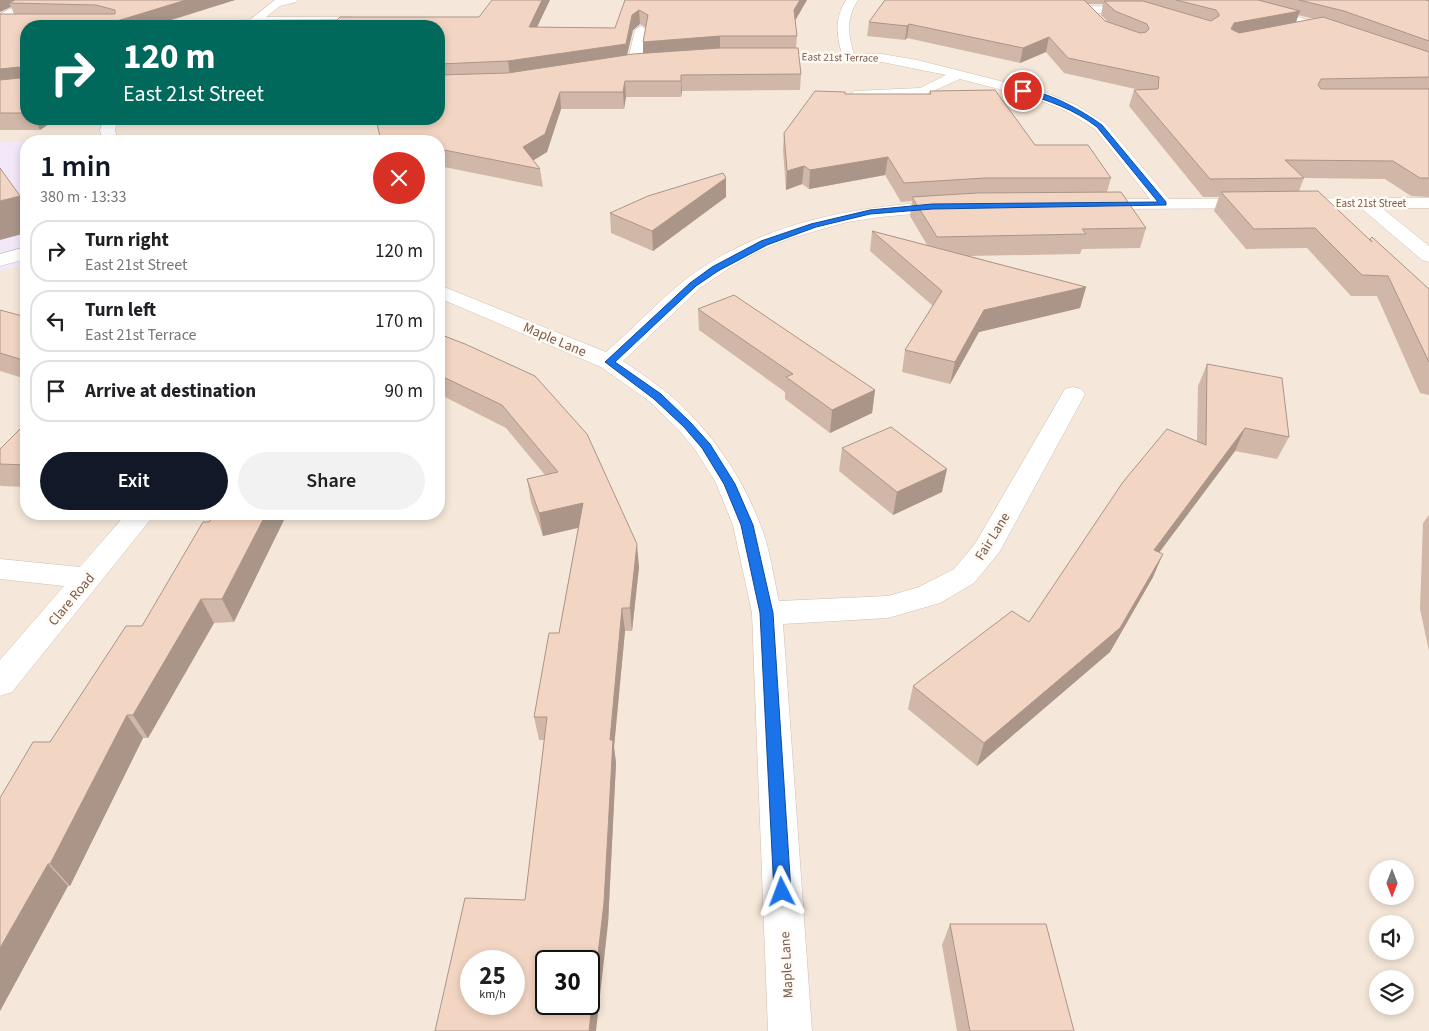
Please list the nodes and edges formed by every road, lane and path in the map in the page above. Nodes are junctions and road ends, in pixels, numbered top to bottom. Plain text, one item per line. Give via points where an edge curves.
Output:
1 (36, 0) edge
2 (292, 0) edge
3 (852, 0) edge
4 (1245, 3) edge
5 (1073, 7) edge
6 (1086, 10) junction
7 (1152, 12) edge
8 (0, 19) edge
9 (256, 20) edge
10 (0, 23) edge
11 (18, 23) edge
12 (1319, 26) junction
13 (641, 30) edge
14 (1292, 31) edge
15 (1346, 33) edge
16 (1119, 35) edge
17 (750, 57) edge
18 (849, 57) junction
19 (652, 62) edge
20 (634, 64) junction
21 (617, 67) edge
22 (958, 74) junction
23 (859, 94) edge
24 (1365, 203) junction
25 (1429, 203) edge
26 (1075, 204) edge
27 (1164, 204) junction
28 (966, 205) edge
29 (20, 255) edge
30 (1429, 256) edge
31 (0, 260) edge
32 (445, 293) edge
33 (609, 362) junction
34 (1073, 394) dead end
35 (136, 520) edge
36 (0, 569) edge
37 (88, 578) junction
38 (767, 613) junction
39 (0, 683) edge
40 (790, 1031) edge

1 - 8 street
2 - 9 street via 276,3
3 - 18 street via 842,26
4 - 12 street
5 - 6 street
6 - 7 street
6 - 16 street via 1106,30
10 - 11 street
12 - 14 street
12 - 15 street
13 - 20 street
17 - 18 street, East 21st Terrace
18 - 22 street, East 21st Terrace via 900,61
19 - 20 street
20 - 21 street
22 - 23 street via 922,92
22 - 27 street, East 21st Terrace via 1039,95 1088,117 1100,126
24 - 25 street, East 21st Street
24 - 27 street, East 21st Street
24 - 30 street
26 - 27 street, East 21st Street
28 - 33 street via 870,212 814,225 764,243 736,256 693,284
29 - 31 street
32 - 33 street, Maple Lane
33 - 38 street, Maple Lane via 657,396 682,419 715,461 747,525
34 - 38 street, Fair Lane via 986,552 964,576 930,595 888,607
35 - 37 street, Clare Road
36 - 37 street
37 - 39 street, Clare Road
38 - 40 street, Maple Lane

